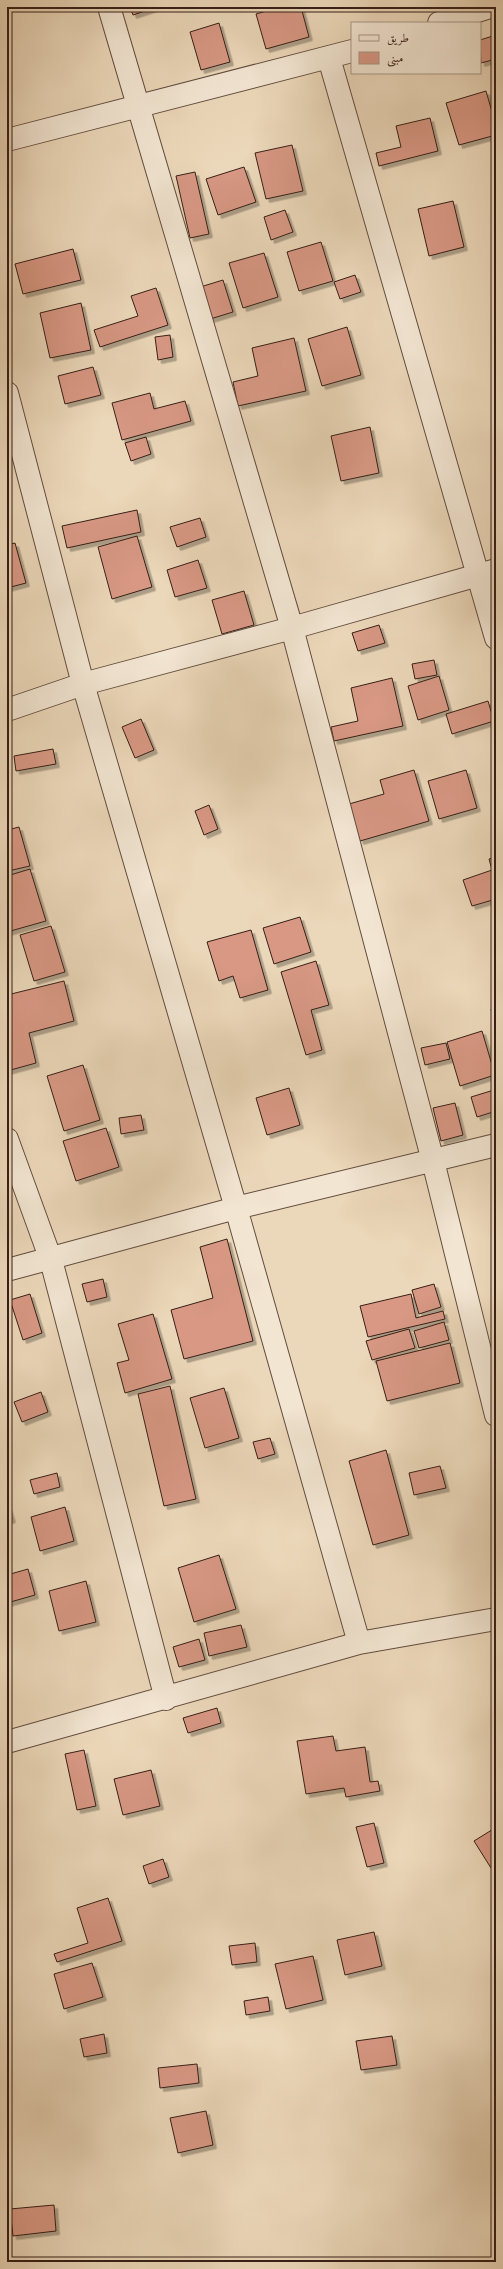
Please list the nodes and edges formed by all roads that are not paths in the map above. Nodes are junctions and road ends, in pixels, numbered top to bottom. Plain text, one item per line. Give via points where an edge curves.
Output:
1 (109, 7) edge
2 (490, 7) edge
3 (442, 22) edge
4 (351, 51) edge
5 (329, 58) junction
6 (138, 105) junction
7 (7, 140) edge
8 (7, 393) edge
9 (487, 572) edge
10 (292, 628) junction
11 (496, 638) edge
12 (83, 684) junction
13 (7, 710) edge
14 (7, 1139) edge
15 (496, 1145) edge
16 (433, 1160) junction
17 (236, 1208) junction
18 (51, 1260) junction
19 (7, 1270) edge
20 (496, 1415) edge
21 (496, 1619) edge
22 (359, 1642) junction
23 (166, 1699) junction
24 (7, 1742) edge

1 - 6 street
2 - 3 street
4 - 5 street
5 - 6 street
5 - 9 street
6 - 7 street
6 - 10 street
8 - 12 street
9 - 10 street
9 - 11 street
10 - 12 street
10 - 16 street
12 - 13 street
12 - 17 street
14 - 18 street
15 - 16 street
16 - 17 street
16 - 20 street
17 - 18 street
17 - 22 street
18 - 19 street
18 - 23 street
21 - 22 street
22 - 23 street
23 - 24 street

